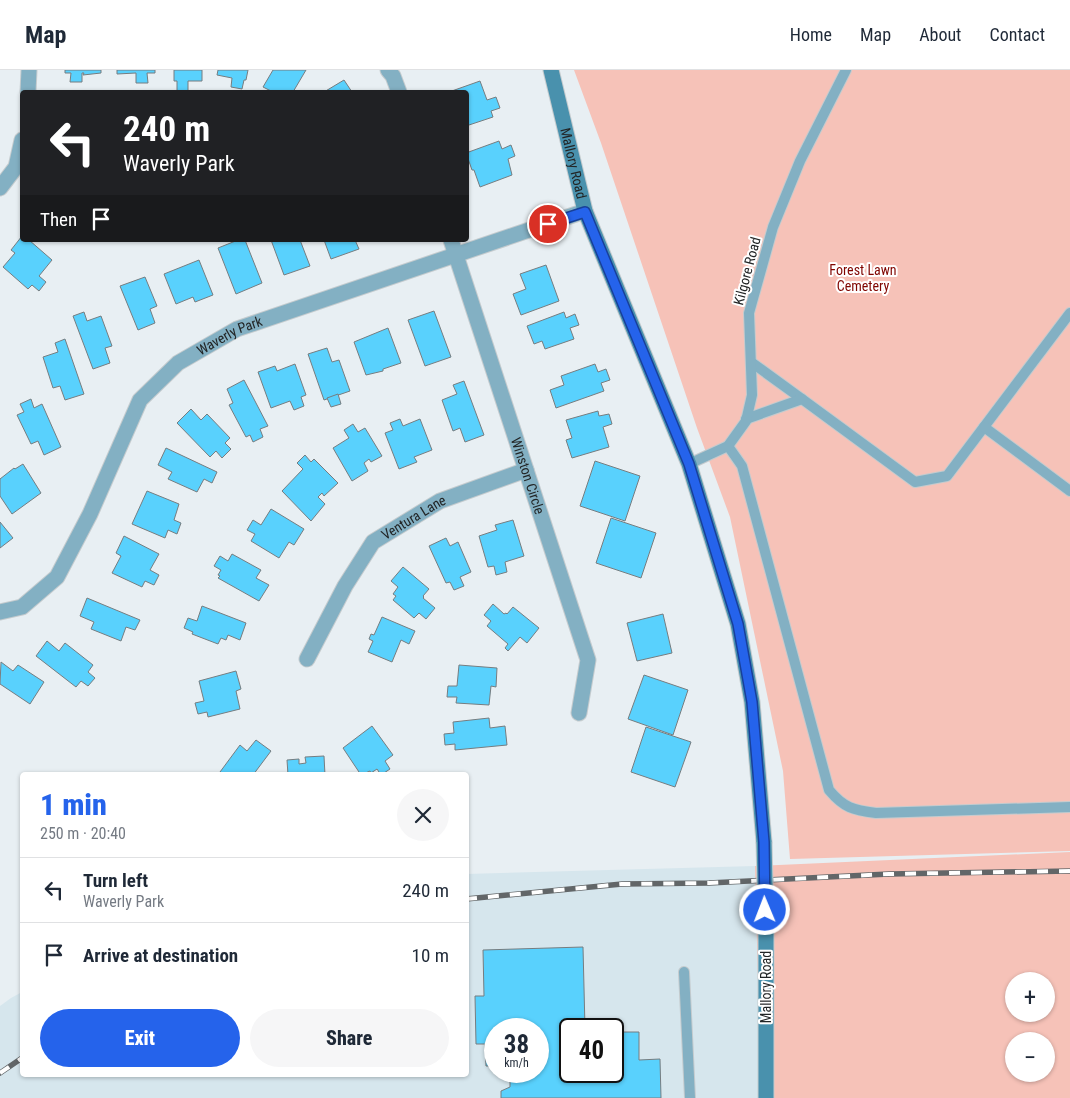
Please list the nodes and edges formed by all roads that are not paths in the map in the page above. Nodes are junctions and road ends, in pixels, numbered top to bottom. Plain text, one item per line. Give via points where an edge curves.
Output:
1 (29, 70) edge
2 (388, 70) edge
3 (551, 70) edge
4 (846, 70) edge
5 (28, 90) edge
6 (398, 90) edge
7 (20, 149) edge
8 (0, 188) edge
9 (585, 212) junction
10 (452, 242) edge
11 (456, 255) junction
12 (1070, 313) edge
13 (751, 362) junction
14 (802, 399) junction
15 (746, 419) junction
16 (984, 427) junction
17 (728, 446) junction
18 (689, 464) junction
19 (526, 470) junction
20 (1070, 491) edge
21 (0, 612) edge
22 (307, 659) dead end
23 (580, 713) dead end
24 (1070, 807) edge
25 (684, 972) dead end
26 (690, 1098) edge
27 (766, 1098) edge

1 - 5 street
2 - 6 street
3 - 9 street, Mallory Road
4 - 13 lane, Kilgore Road via 800,161 773,227 749,313
7 - 8 street via 16,167
9 - 11 street, Waverly Park
9 - 18 street, Mallory Road
10 - 11 street, Winston Circle
11 - 19 street, Winston Circle
11 - 21 street, Waverly Park via 236,329 178,363 140,400 90,514 57,577 22,607
12 - 16 lane
13 - 14 lane
13 - 15 lane, Kilgore Road via 752,395
14 - 15 lane
14 - 16 lane via 915,482 947,476
15 - 17 lane, Kilgore Road
16 - 20 lane
17 - 18 lane
17 - 24 lane via 742,466 829,790 839,802 853,810 876,813
18 - 27 street, Mallory Road, bridge via 738,624 752,702 764,842
19 - 22 street, Ventura Lane via 440,501 373,542 345,586
19 - 23 street, Winston Circle via 588,660
25 - 26 lane

